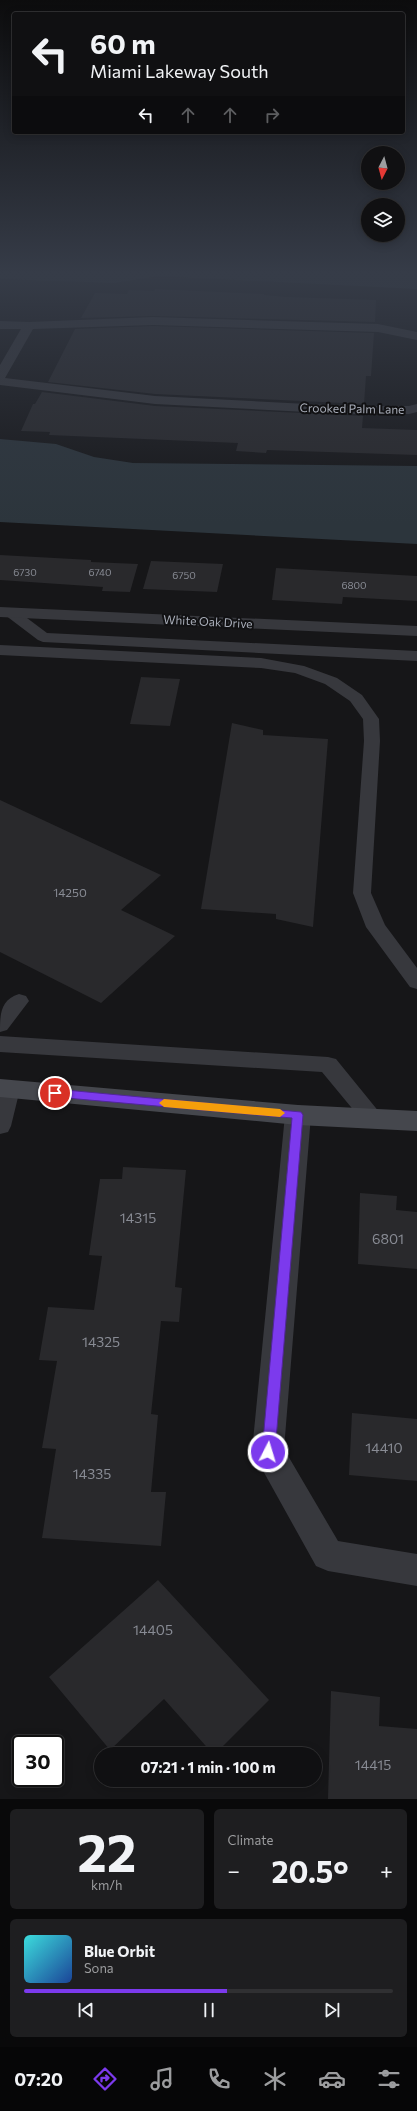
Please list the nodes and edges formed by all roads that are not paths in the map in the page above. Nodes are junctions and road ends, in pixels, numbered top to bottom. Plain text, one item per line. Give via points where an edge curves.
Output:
1 (11, 357) edge
2 (0, 376) edge
3 (0, 381) edge
4 (417, 408) edge
5 (5, 612) edge
6 (417, 631) edge
7 (0, 650) edge
8 (417, 656) edge
9 (417, 982) edge
10 (19, 1001) dead end
11 (0, 1025) edge
12 (0, 1044) edge
13 (5, 1088) edge
14 (298, 1115) junction
15 (373, 1118) junction
16 (417, 1120) edge
17 (0, 1126) edge
18 (417, 1570) edge

1 - 2 street
3 - 4 street, Crooked Palm Lane via 155,400 346,410
5 - 6 street, White Oak Drive
5 - 8 lane via 43,636
7 - 9 lane via 261,663 298,669 331,681 356,698 371,719 372,741 362,893 376,927
10 - 11 lane
12 - 15 lane via 328,1065
13 - 14 street
13 - 17 lane
14 - 15 street
14 - 18 street via 268,1452 328,1555
15 - 16 street

